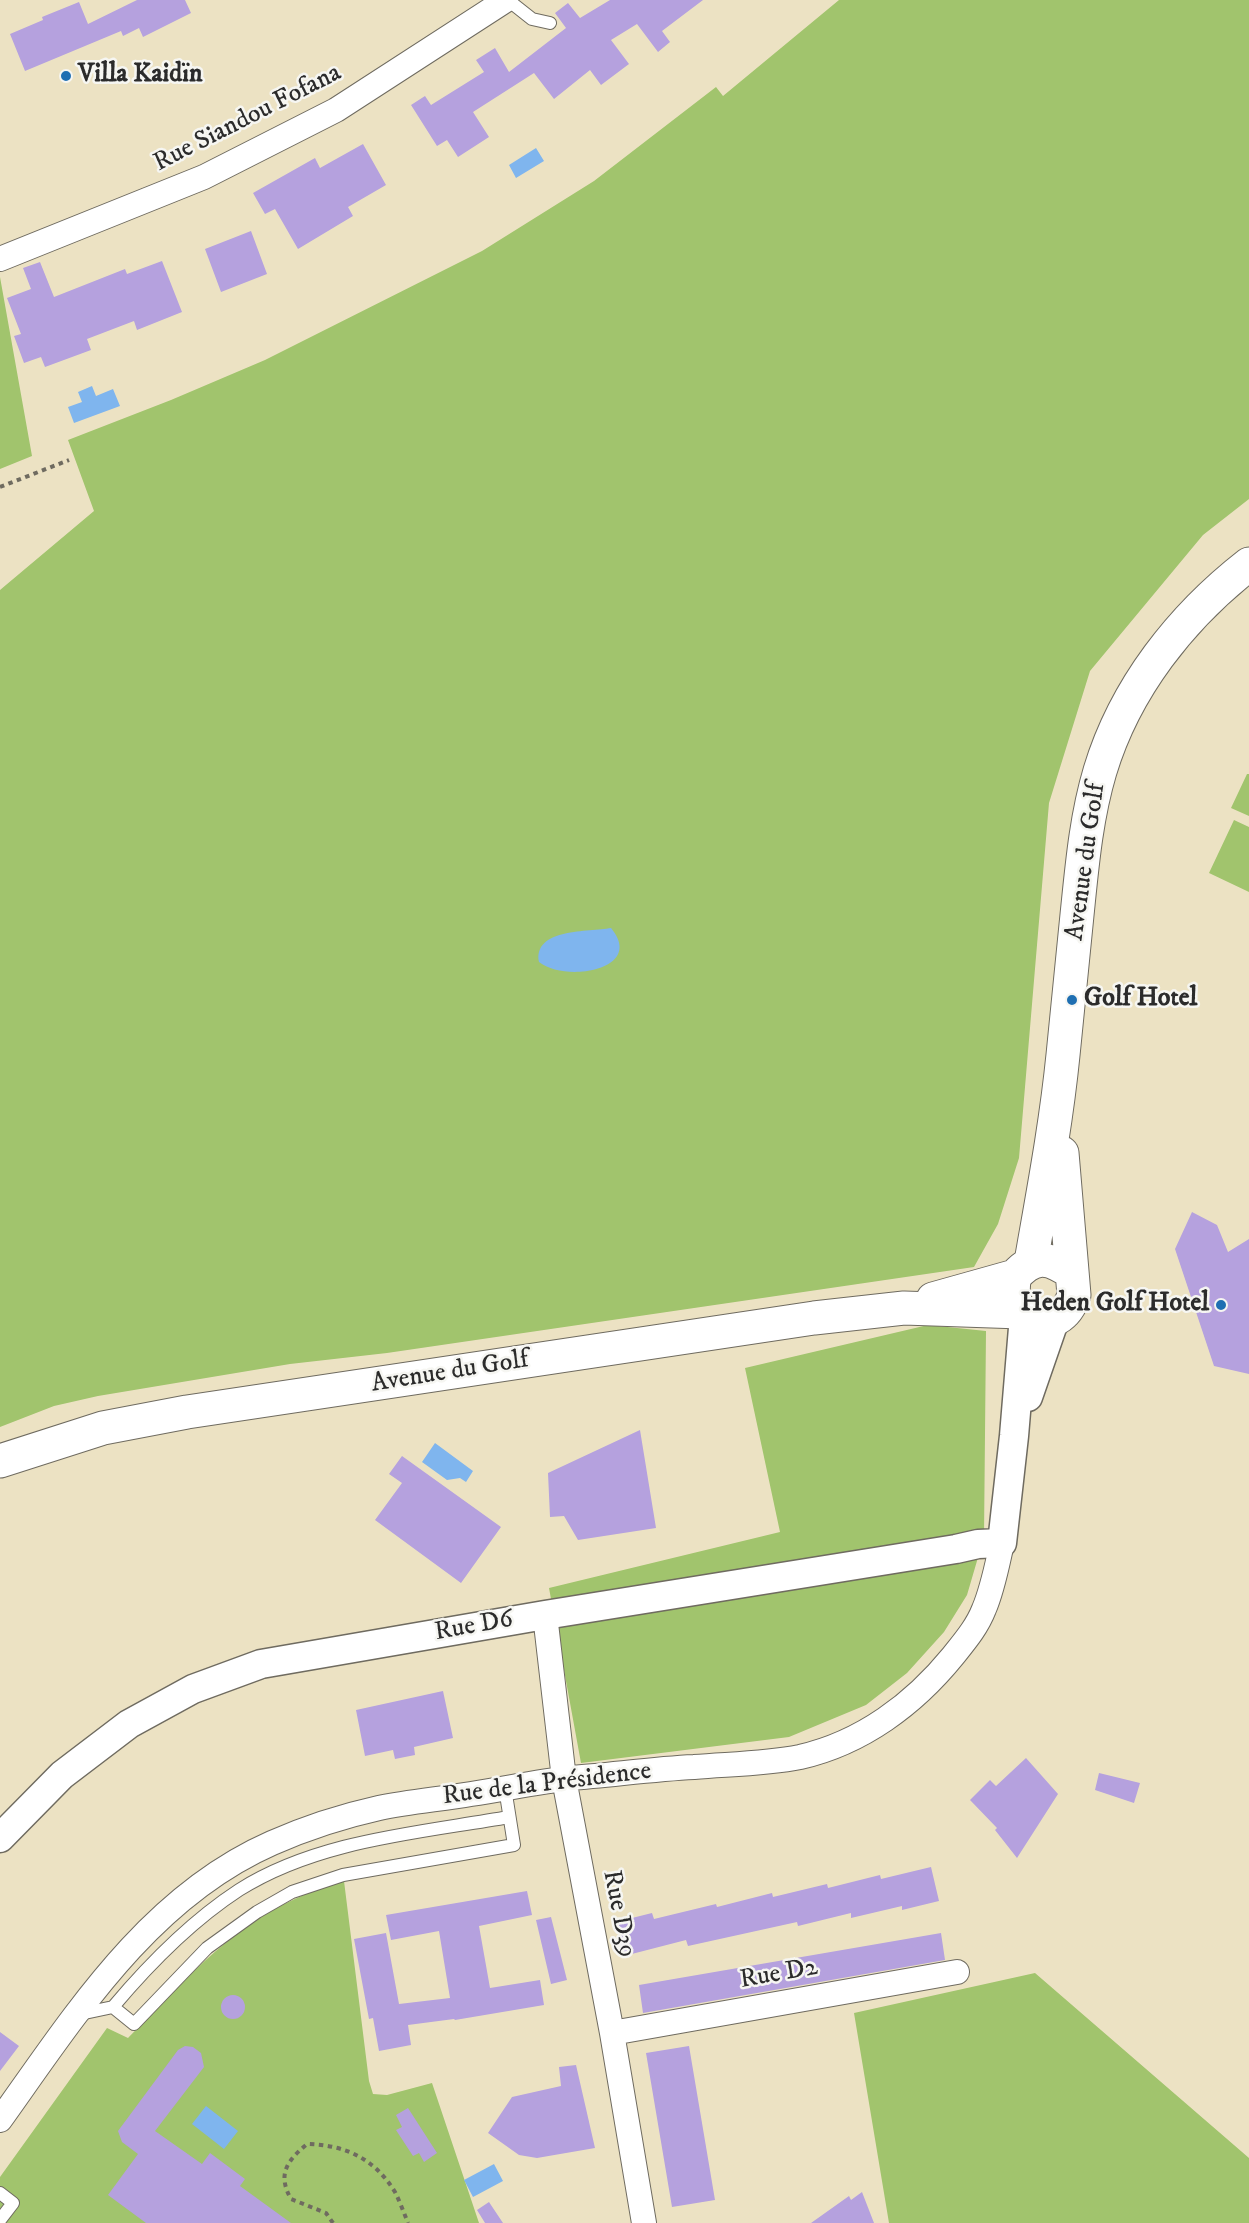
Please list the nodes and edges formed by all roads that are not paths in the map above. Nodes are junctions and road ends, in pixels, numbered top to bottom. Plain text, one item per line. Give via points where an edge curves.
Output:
1 (507, 0) edge
2 (550, 23) dead end
3 (0, 259) edge
4 (1249, 564) edge
5 (1059, 1103) junction
6 (1023, 1269) junction
7 (1072, 1273) junction
8 (904, 1308) junction
9 (1033, 1316) junction
10 (0, 1461) edge
11 (1002, 1543) junction
12 (545, 1615) junction
13 (564, 1779) junction
14 (505, 1788) junction
15 (509, 1818) junction
16 (0, 1838) edge
17 (957, 1972) dead end
18 (112, 2007) junction
19 (76, 2014) junction
20 (612, 2033) junction
21 (0, 2120) edge
22 (0, 2193) edge
23 (0, 2220) edge
24 (644, 2223) edge

1 - 2 lane via 532,19
1 - 3 street, Rue Siandou Fofana via 336,110 276,141 204,177
4 - 5 main road, Avenue du Golf via 1190,617 1156,658 1108,750 1090,808 1083,855
5 - 6 main road, Avenue du Golf
5 - 7 main road, Avenue du Golf
6 - 7 main road, Avenue du Golf via 1041,1260 1052,1261
6 - 8 main road, Avenue du Golf
6 - 9 main road, Avenue du Golf via 1012,1298
7 - 9 main road, Avenue du Golf via 1074,1294 1064,1313
8 - 9 main road, Avenue du Golf
8 - 10 main road, Avenue du Golf via 814,1318 187,1412 103,1428
9 - 11 street, Rue de la Présidence
11 - 12 street, Rue D6
11 - 13 street, Rue de la Présidence via 984,1610 970,1636 914,1698 881,1722 841,1743 768,1763
12 - 13 street, Rue D39
12 - 16 street, Rue D6 via 261,1664 193,1689 129,1724 62,1775
13 - 14 street, Rue de la Présidence
13 - 20 street, Rue D39
14 - 15 lane
14 - 19 street, Rue de la Présidence via 378,1808 270,1844 223,1871 143,1933
15 - 18 lane via 381,1839 282,1868 240,1890 189,1926
15 - 18 lane via 514,1845 343,1875 292,1892 207,1948 134,2024
17 - 20 street, Rue D2
18 - 19 lane
19 - 21 street, Rue de la Présidence
20 - 24 street, Rue D39
22 - 23 lane via 13,2203

